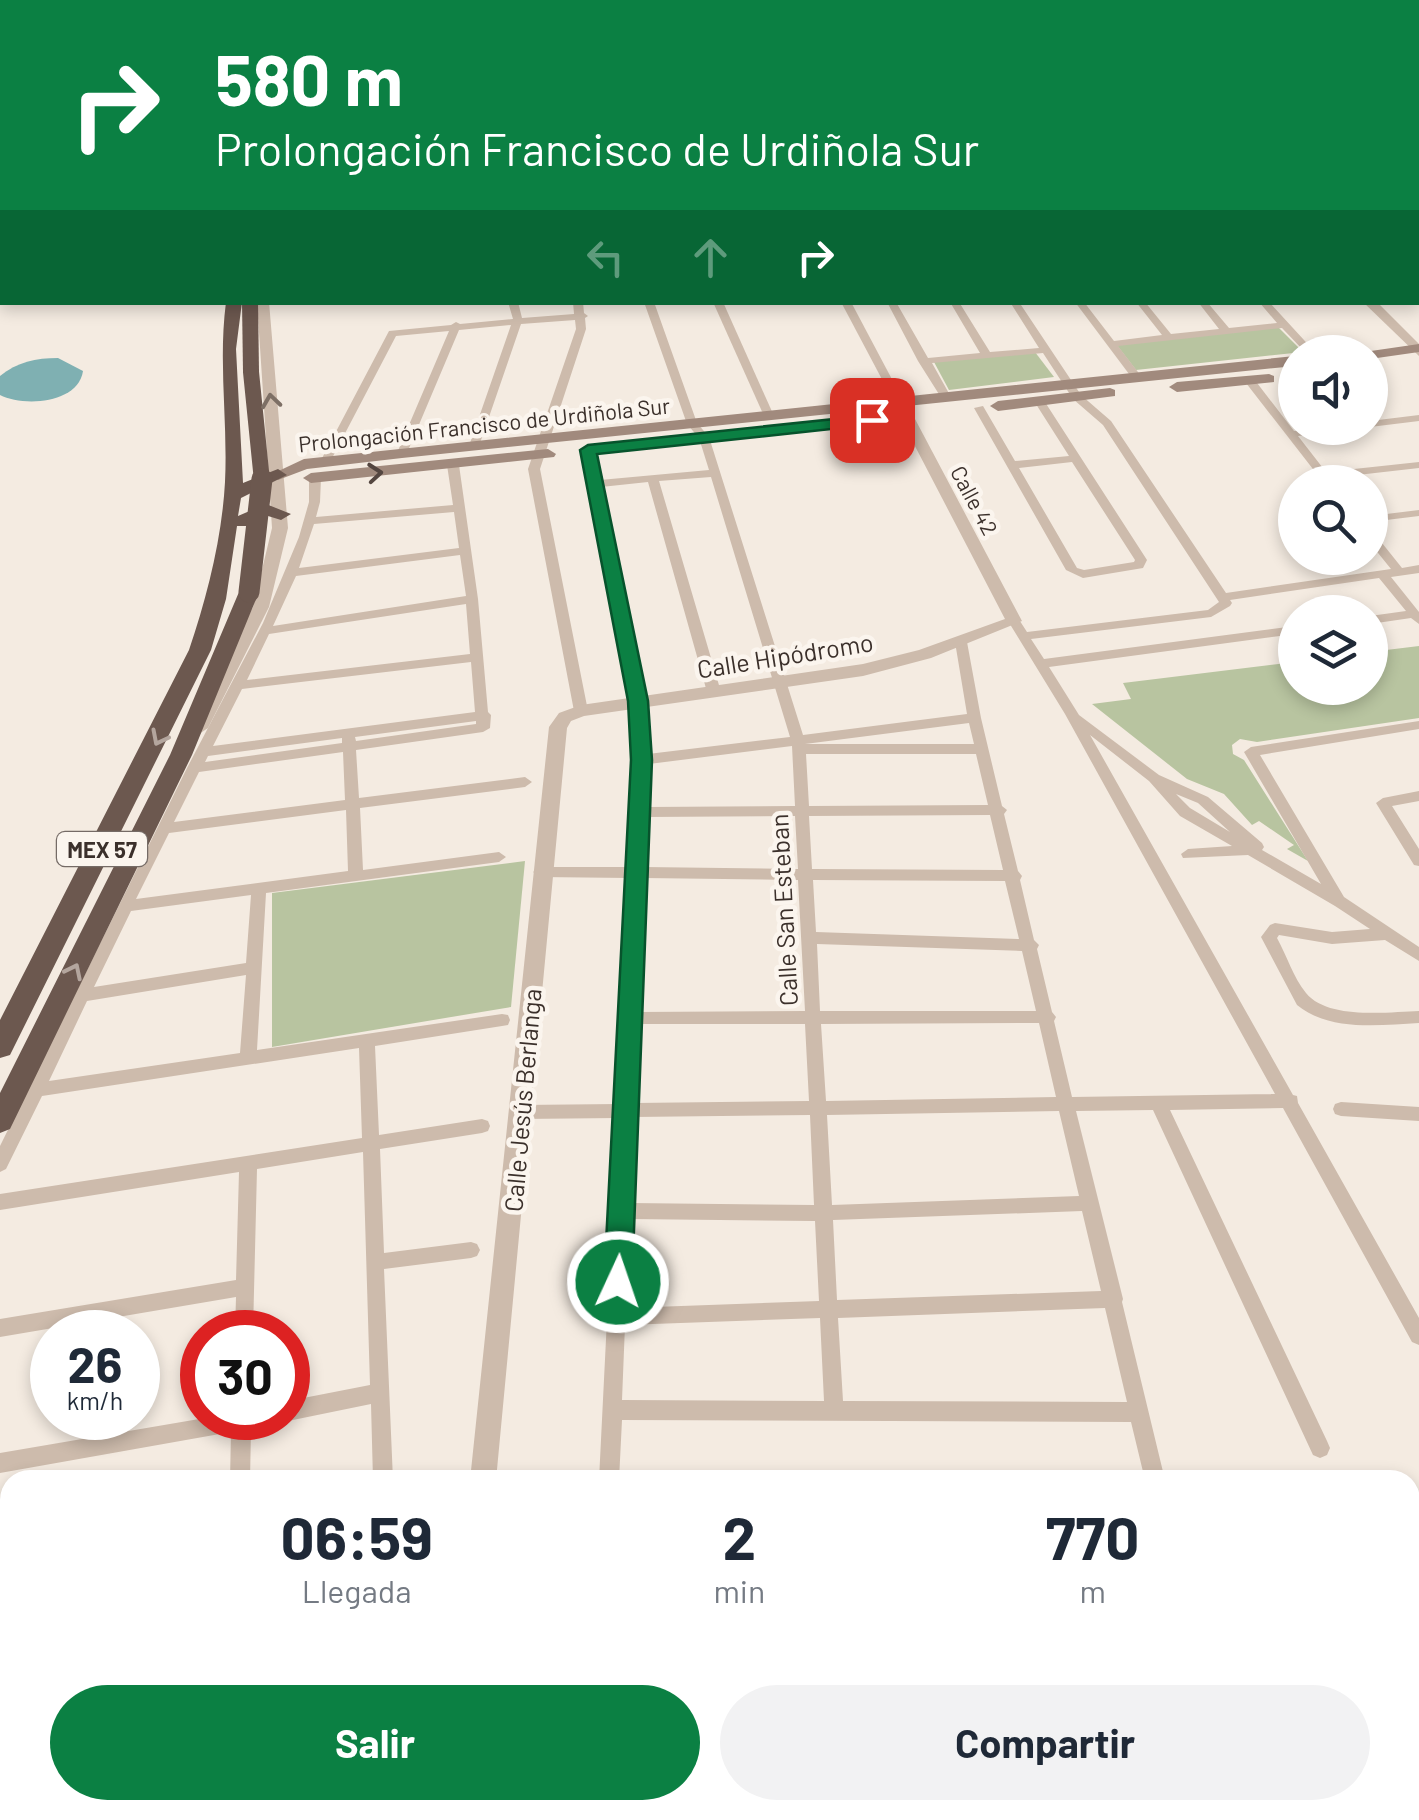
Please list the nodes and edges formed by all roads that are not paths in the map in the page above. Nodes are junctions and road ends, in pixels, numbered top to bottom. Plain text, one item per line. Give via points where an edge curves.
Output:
1 (234, 305) edge
2 (250, 305) edge
3 (263, 305) edge
4 (514, 305) edge
5 (579, 305) edge
6 (651, 305) edge
7 (719, 305) edge
8 (848, 305) edge
9 (892, 305) edge
10 (956, 305) edge
11 (1016, 305) edge
12 (1082, 305) edge
13 (1142, 305) edge
14 (1204, 305) edge
15 (1266, 305) edge
16 (1373, 305) edge
17 (582, 316) junction
18 (518, 320) junction
19 (1284, 324) junction
20 (456, 325) junction
21 (1226, 331) junction
22 (232, 332) junction
23 (1294, 335) edge
24 (1168, 337) junction
25 (1110, 344) junction
26 (1046, 350) junction
27 (1418, 353) edge
28 (1388, 354) edge
29 (988, 356) junction
30 (923, 361) junction
31 (1278, 363) edge
32 (1388, 363) edge
33 (1136, 376) junction
34 (1278, 378) edge
35 (1250, 381) junction
36 (1072, 389) junction
37 (946, 397) junction
38 (1040, 401) junction
39 (979, 408) junction
40 (903, 410) junction
41 (769, 416) junction
42 (1278, 416) edge
43 (1419, 418) edge
44 (1388, 422) edge
45 (698, 430) junction
46 (546, 439) junction
47 (1300, 445) edge
48 (474, 446) junction
49 (588, 450) junction
50 (402, 453) junction
51 (535, 456) junction
52 (1076, 458) junction
53 (325, 462) junction
54 (453, 465) junction
55 (1012, 465) junction
56 (1315, 465) edge
57 (1419, 465) edge
58 (1388, 470) edge
59 (713, 473) junction
60 (278, 475) junction
61 (315, 478) junction
62 (653, 478) junction
63 (594, 484) junction
64 (456, 508) junction
65 (1419, 513) edge
66 (280, 514) junction
67 (1388, 517) edge
68 (242, 522) junction
69 (309, 522) junction
70 (464, 552) junction
71 (1388, 558) edge
72 (1419, 569) edge
73 (1399, 572) junction
74 (1388, 573) edge
75 (290, 574) junction
76 (1377, 575) edge
77 (1384, 575) edge
78 (1419, 578) edge
79 (472, 599) junction
80 (1225, 600) junction
81 (1417, 617) edge
82 (1388, 619) edge
83 (1018, 629) junction
84 (266, 630) junction
85 (1278, 632) edge
86 (960, 642) junction
87 (200, 650) junction
88 (477, 657) junction
89 (1040, 664) junction
90 (779, 684) junction
91 (238, 685) junction
92 (714, 692) junction
93 (638, 701) junction
94 (1072, 714) junction
95 (484, 715) junction
96 (570, 716) junction
97 (974, 718) junction
98 (1419, 725) edge
99 (350, 741) junction
100 (798, 745) junction
101 (983, 748) junction
102 (193, 758) junction
103 (642, 760) junction
104 (525, 782) dead end
105 (1419, 796) edge
106 (351, 805) junction
107 (1000, 810) junction
108 (640, 812) junction
109 (804, 812) junction
110 (165, 828) junction
111 (1188, 854) dead end
112 (1260, 854) junction
113 (498, 857) dead end
114 (1419, 860) edge
115 (540, 872) junction
116 (806, 874) junction
117 (637, 875) junction
118 (356, 876) junction
119 (1015, 876) junction
120 (259, 890) junction
121 (1340, 902) junction
122 (128, 906) junction
123 (1388, 934) junction
124 (810, 938) junction
125 (1031, 945) junction
126 (1419, 955) edge
127 (254, 968) junction
128 (86, 995) junction
129 (1419, 1017) edge
130 (630, 1018) junction
131 (1048, 1018) junction
132 (502, 1020) dead end
133 (814, 1021) junction
134 (366, 1040) junction
135 (0, 1046) edge
136 (248, 1058) junction
137 (36, 1090) junction
138 (1291, 1101) junction
139 (1160, 1106) junction
140 (818, 1107) junction
141 (1068, 1107) junction
142 (626, 1109) junction
143 (1341, 1109) dead end
144 (521, 1112) junction
145 (1419, 1114) edge
146 (0, 1122) edge
147 (482, 1126) dead end
148 (369, 1143) junction
149 (248, 1163) junction
150 (0, 1164) edge
151 (0, 1202) edge
152 (1091, 1203) junction
153 (622, 1211) junction
154 (822, 1213) junction
155 (471, 1250) dead end
156 (375, 1262) junction
157 (245, 1287) junction
158 (1114, 1300) junction
159 (826, 1307) junction
160 (244, 1310) edge
161 (616, 1317) junction
162 (0, 1328) edge
163 (1419, 1336) edge
164 (381, 1392) junction
165 (310, 1407) edge
166 (612, 1410) junction
167 (834, 1412) junction
168 (1140, 1412) junction
169 (180, 1431) edge
170 (245, 1440) edge
171 (1320, 1448) dead end
172 (0, 1463) edge
173 (241, 1470) edge
174 (383, 1470) edge
175 (485, 1470) edge
176 (609, 1470) edge
177 (1154, 1470) edge

1 - 22 highway, MEX 57
2 - 102 highway, MEX 57, bridge via 263,491 249,592
60 -> 3 street
4 - 18 street
5 - 17 street
6 - 45 street, Calle San Esteban
7 - 41 street
8 - 40 street, Calle 42
9 - 30 street
10 - 29 street
11 - 26 street
12 - 25 street
13 - 24 street
14 - 21 street
15 - 19 street
16 - 27 street
17 - 18 street
17 - 46 street
18 - 20 street
18 - 48 street
19 - 21 street
19 - 23 street
20 - 50 street
20 - 53 street via 386,339
21 - 24 street
22 - 60 highway via 238,343 241,456 249,468
22 - 87 highway, MEX 57 via 234,483
24 - 25 street
25 - 33 street
26 - 29 street
26 - 36 street
27 - 28 main road
27 - 32 main road
29 - 30 street
30 - 37 street
31 - 33 main road, Prolongación Francisco de Urdiñola Sur
33 - 36 main road, Prolongación Francisco de Urdiñola Sur
34 - 35 main road, Prolongación Francisco de Urdiñola Sur
35 - 36 main road, Prolongación Francisco de Urdiñola Sur
35 - 42 street
36 - 37 main road, Prolongación Francisco de Urdiñola Sur
36 - 38 main road, Prolongación Francisco de Urdiñola Sur
36 - 80 street via 1107,423
37 - 40 main road, Prolongación Francisco de Urdiñola Sur
38 - 39 main road, Prolongación Francisco de Urdiñola Sur
38 - 52 street
39 - 40 main road, Prolongación Francisco de Urdiñola Sur
39 - 55 street
40 - 41 main road, Prolongación Francisco de Urdiñola Sur
40 - 45 main road, Prolongación Francisco de Urdiñola Sur
40 - 83 street, Calle 42
41 - 45 main road, Prolongación Francisco de Urdiñola Sur
43 - 44 street
45 - 46 main road, Prolongación Francisco de Urdiñola Sur
45 - 49 main road, Prolongación Francisco de Urdiñola Sur
45 - 59 street, Calle San Esteban
46 - 48 main road, Prolongación Francisco de Urdiñola Sur
46 - 51 street
47 - 56 street
48 - 50 main road, Prolongación Francisco de Urdiñola Sur
49 - 51 main road, Prolongación Francisco de Urdiñola Sur
49 - 63 street
50 - 53 main road, Prolongación Francisco de Urdiñola Sur
51 - 54 main road, Prolongación Francisco de Urdiñola Sur
51 - 96 street
52 - 55 street
52 - 55 street via 1139,565 1072,570
53 - 60 main road, Prolongación Francisco de Urdiñola Sur
61 -> 54 main road, Prolongación Francisco de Urdiñola Sur
54 - 64 street
57 - 58 street
59 - 62 street
59 - 90 street, Calle San Esteban
60 - 61 main road, Prolongación Francisco de Urdiñola Sur
60 - 66 street
60 - 68 highway via 248,486
61 - 69 street
62 - 63 street
62 - 92 street
63 - 93 street
64 - 69 street
64 - 70 street
65 - 67 street
66 - 68 highway via 266,510
66 - 102 street via 260,607
68 - 87 highway via 230,587
69 - 75 street
70 - 75 street
70 - 79 street
71 - 73 street
72 - 73 street, Calle Hipódromo
73 - 74 street, Calle Hipódromo
73 - 78 street
75 - 84 street
76 - 80 street, Calle Hipódromo
77 - 81 street
79 - 84 street
79 - 88 street
80 - 83 street, Calle Hipódromo via 1211,613
81 - 82 street
83 - 86 street, Calle Hipódromo
83 - 89 street, Calle 42
84 - 91 street
85 - 89 street
86 - 90 street, Calle Hipódromo via 863,670
86 - 97 street
87 -> 135 highway, MEX 57
88 - 91 street
88 - 95 street
89 - 94 street, Calle 42
90 - 92 street, Calle Hipódromo
90 - 100 street, Calle San Esteban
91 - 102 street
92 - 93 street, Calle Hipódromo
93 - 96 street, Calle Hipódromo
93 - 103 street
94 - 112 street via 1154,778 1185,812
94 - 138 street, Calle 42
95 - 99 street
95 - 99 street via 477,730
96 - 115 street, Calle Jesús Berlanga
97 - 100 street
97 - 101 street
98 - 121 street via 1250,752
99 - 102 street
99 - 106 street
100 - 101 street
100 - 103 street
100 - 109 street, Calle San Esteban
101 - 107 street
102 - 110 street
146 -> 102 highway, MEX 57
103 - 108 street
104 - 106 street
105 - 114 street via 1383,803
106 - 110 street
106 - 118 street
107 - 109 street
107 - 119 street
108 - 109 street
108 - 117 street
109 - 116 street, Calle San Esteban
110 - 122 street
111 - 112 street
112 - 121 street
113 - 118 street
115 - 117 street
115 - 144 street, Calle Jesús Berlanga
116 - 117 street
116 - 119 street
116 - 124 street, Calle San Esteban
117 - 130 street
118 - 120 street
119 - 125 street
120 - 122 street
120 - 127 street
121 - 123 street
122 - 128 street
123 - 126 street
123 - 129 street via 1332,938 1281,929 1269,937 1314,1010
124 - 125 street
124 - 133 street, Calle San Esteban
125 - 131 street
127 - 128 street
127 - 136 street
128 - 137 street
130 - 133 street
130 - 142 street
131 - 133 street
131 - 141 street
132 - 134 street
133 - 140 street, Calle San Esteban
134 - 136 street
134 - 148 street
136 - 137 street
137 - 150 street
138 - 139 street
138 - 163 street, Calle 42
139 - 141 street
139 - 171 street
140 - 141 street
140 - 142 street
140 - 154 street, Calle San Esteban
141 - 152 street
142 - 144 street
142 - 153 street
143 - 145 street
144 - 175 street, Calle Jesús Berlanga
147 - 148 street
148 - 149 street
148 - 156 street
149 - 151 street
149 - 157 street
152 - 154 street
152 - 158 street
153 - 154 street
153 - 161 street
154 - 159 street, Calle San Esteban
155 - 156 street
156 - 164 street
157 - 160 street
157 - 162 street
158 - 159 street
158 - 168 street
159 - 161 street
159 - 167 street, Calle San Esteban
161 - 166 street
164 - 165 street
164 - 174 street
166 - 167 street
166 - 176 street
167 - 168 street
168 - 177 street
169 - 172 street
170 - 173 street

